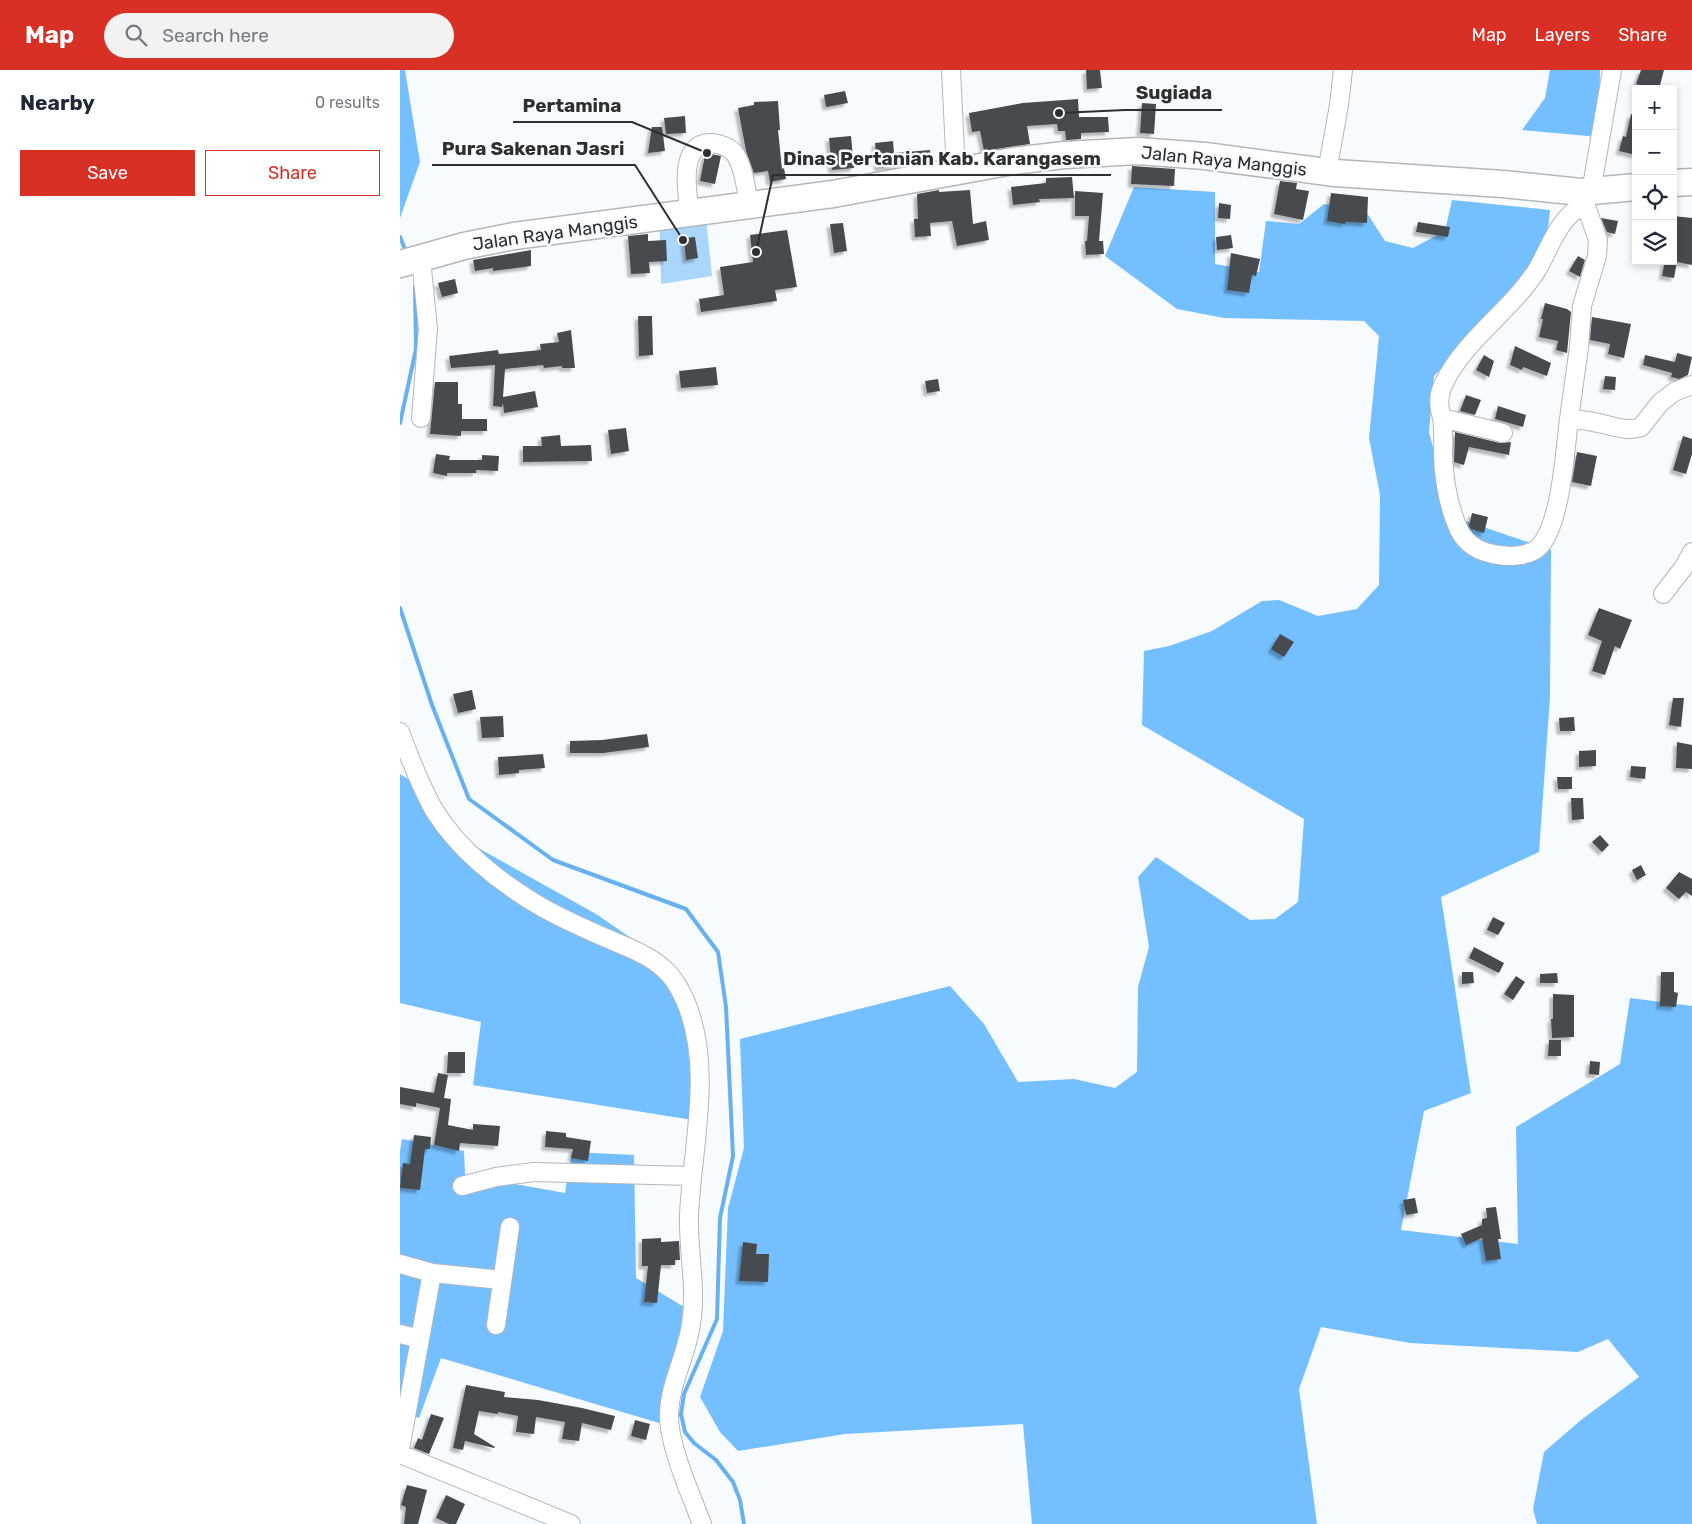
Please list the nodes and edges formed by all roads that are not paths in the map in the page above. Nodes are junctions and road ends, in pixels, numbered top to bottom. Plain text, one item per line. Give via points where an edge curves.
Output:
1 (950, 70) edge
2 (1344, 70) edge
3 (1612, 70) edge
4 (956, 172) junction
5 (1327, 172) junction
6 (1692, 182) edge
7 (1677, 183) edge
8 (1632, 188) edge
9 (1586, 196) junction
10 (749, 205) junction
11 (690, 214) junction
12 (411, 261) edge
13 (1692, 385) edge
14 (421, 418) dead end
15 (1442, 418) junction
16 (1569, 419) junction
17 (1503, 433) dead end
18 (1692, 552) edge
19 (1664, 594) dead end
20 (400, 732) edge
21 (405, 760) edge
22 (692, 1176) junction
23 (462, 1186) dead end
24 (510, 1227) dead end
25 (400, 1264) edge
26 (432, 1273) junction
27 (502, 1280) junction
28 (496, 1325) dead end
29 (400, 1334) edge
30 (420, 1339) junction
31 (400, 1449) edge
32 (400, 1454) edge
33 (571, 1524) edge
34 (702, 1524) edge

1 - 4 street
2 - 5 street
3 - 9 street
4 - 5 highway, Jalan Raya Manggis via 1064,155 1138,151
4 - 10 highway, Jalan Raya Manggis
5 - 9 highway, Jalan Raya Manggis via 1483,183
6 - 7 highway
8 - 9 highway, Jalan Raya Manggis
9 - 15 street via 1565,220 1536,272 1447,377 1439,395
9 - 16 street via 1598,240 1598,256 1582,306
10 - 11 highway, Jalan Raya Manggis
10 - 11 street via 740,163 734,152 726,146 705,143 696,149 687,168 685,179
11 - 12 highway, Jalan Raya Manggis via 514,236
12 - 14 street via 428,329
13 - 16 street via 1674,392 1660,403 1638,428
15 - 16 street via 1446,479 1460,532 1472,546 1486,553 1506,556 1523,555 1538,548 1545,538 1558,505
15 - 17 street
18 - 19 street
20 - 21 street
21 - 22 street via 456,839 487,868 538,905 650,958 678,986 693,1023 700,1074
22 - 23 street via 534,1172
22 - 34 street via 689,1217 693,1314 669,1414 674,1444
24 - 27 street
25 - 26 street
26 - 27 street
26 - 30 street
27 - 28 street
29 - 30 street
30 - 31 street
32 - 33 street

